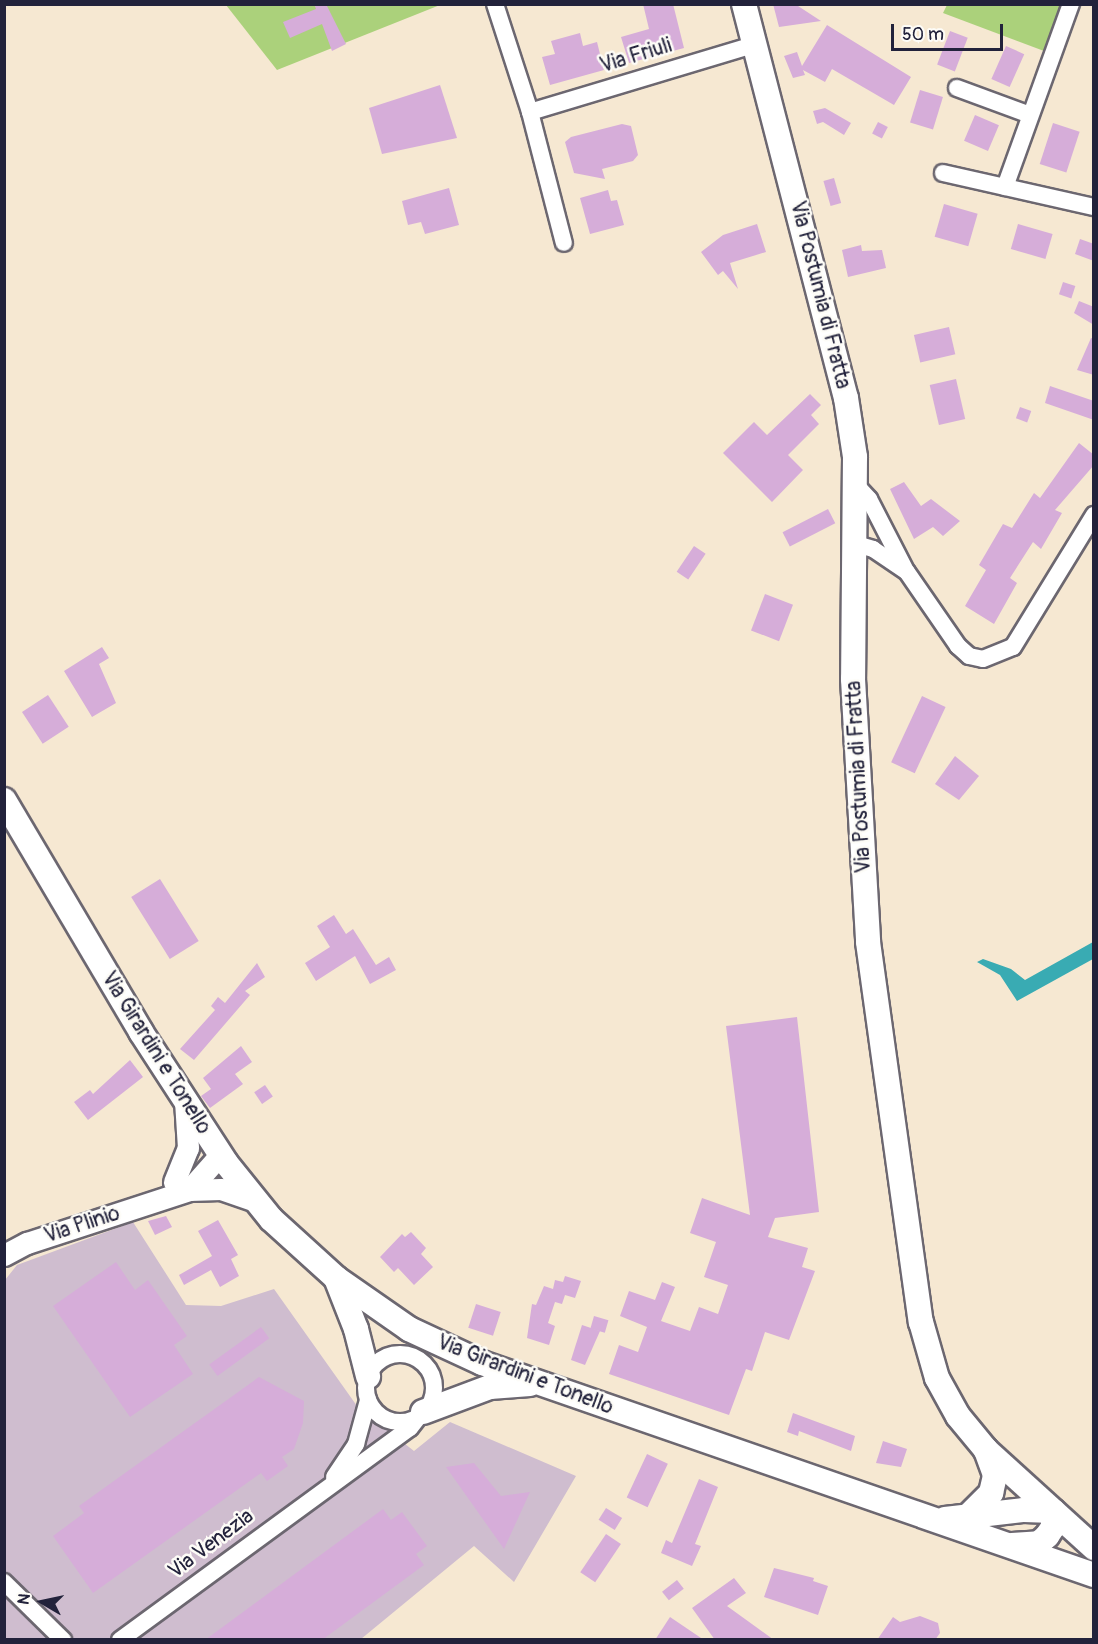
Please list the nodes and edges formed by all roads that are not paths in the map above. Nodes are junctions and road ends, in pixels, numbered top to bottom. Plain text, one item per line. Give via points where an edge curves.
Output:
1 (495, 4) edge
2 (744, 4) edge
3 (1071, 4) edge
4 (756, 44) junction
5 (957, 88) dead end
6 (530, 112) junction
7 (1030, 115) junction
8 (943, 173) dead end
9 (1005, 187) junction
10 (1094, 207) edge
11 (564, 243) dead end
12 (857, 486) junction
13 (1094, 515) edge
14 (856, 544) junction
15 (907, 572) junction
16 (4, 800) edge
17 (185, 1100) junction
18 (220, 1155) junction
19 (174, 1190) junction
20 (255, 1201) junction
21 (4, 1255) edge
22 (336, 1278) junction
23 (368, 1376) junction
24 (541, 1384) junction
25 (368, 1400) junction
26 (422, 1413) junction
27 (986, 1450) junction
28 (328, 1484) junction
29 (1053, 1512) junction
30 (968, 1516) junction
31 (939, 1519) junction
32 (1011, 1545) junction
33 (1094, 1548) edge
34 (1094, 1575) edge
35 (4, 1582) edge
36 (63, 1640) edge
37 (120, 1640) edge

1 - 6 street
2 - 4 main road, Via Postumia di Fratta
3 - 7 street
4 - 6 street, Via Friuli
4 - 12 main road, Via Postumia di Fratta via 846,398
5 - 7 street
6 - 11 street
7 - 9 street
8 - 9 street
9 - 10 street
12 - 14 main road, Via Postumia di Fratta
12 - 15 street via 869,499
13 - 15 street via 1013,647 1000,655 983,659 969,656
14 - 15 street via 873,549
14 - 27 main road, Via Postumia di Fratta via 853,679 868,942 921,1322 937,1378 958,1416
16 - 17 main road, Via Girardini e Tonello
17 - 18 main road, Via Girardini e Tonello
17 - 19 street via 188,1148
18 - 19 street, Via Plinio via 198,1162
18 - 20 main road, Via Girardini e Tonello
19 - 20 street via 221,1189
19 - 21 street, Via Plinio
20 - 22 main road, Via Girardini e Tonello
22 - 23 main road via 356,1329
22 - 24 main road, Via Girardini e Tonello via 436,1342
23 - 25 street
23 - 26 street via 372,1367 389,1356 418,1359 426,1366 434,1385 433,1395
24 - 26 main road via 490,1386
24 - 31 main road, Via Girardini e Tonello
25 - 26 street via 387,1419 404,1422
25 - 28 street, Via Venezia via 356,1444
26 - 28 street, Via Venezia via 410,1428
27 - 29 main road, Via Postumia di Fratta
27 - 30 main road via 994,1475 991,1493
28 - 37 street, Via Venezia
29 - 30 main road, Via Girardini e Tonello via 1024,1510
29 - 32 main road via 1053,1527 1047,1536 1029,1545
29 - 33 main road, Via Postumia di Fratta
30 - 31 main road, Via Girardini e Tonello
31 - 32 main road, Via Girardini e Tonello
32 - 34 main road, Via Girardini e Tonello
35 - 36 street

